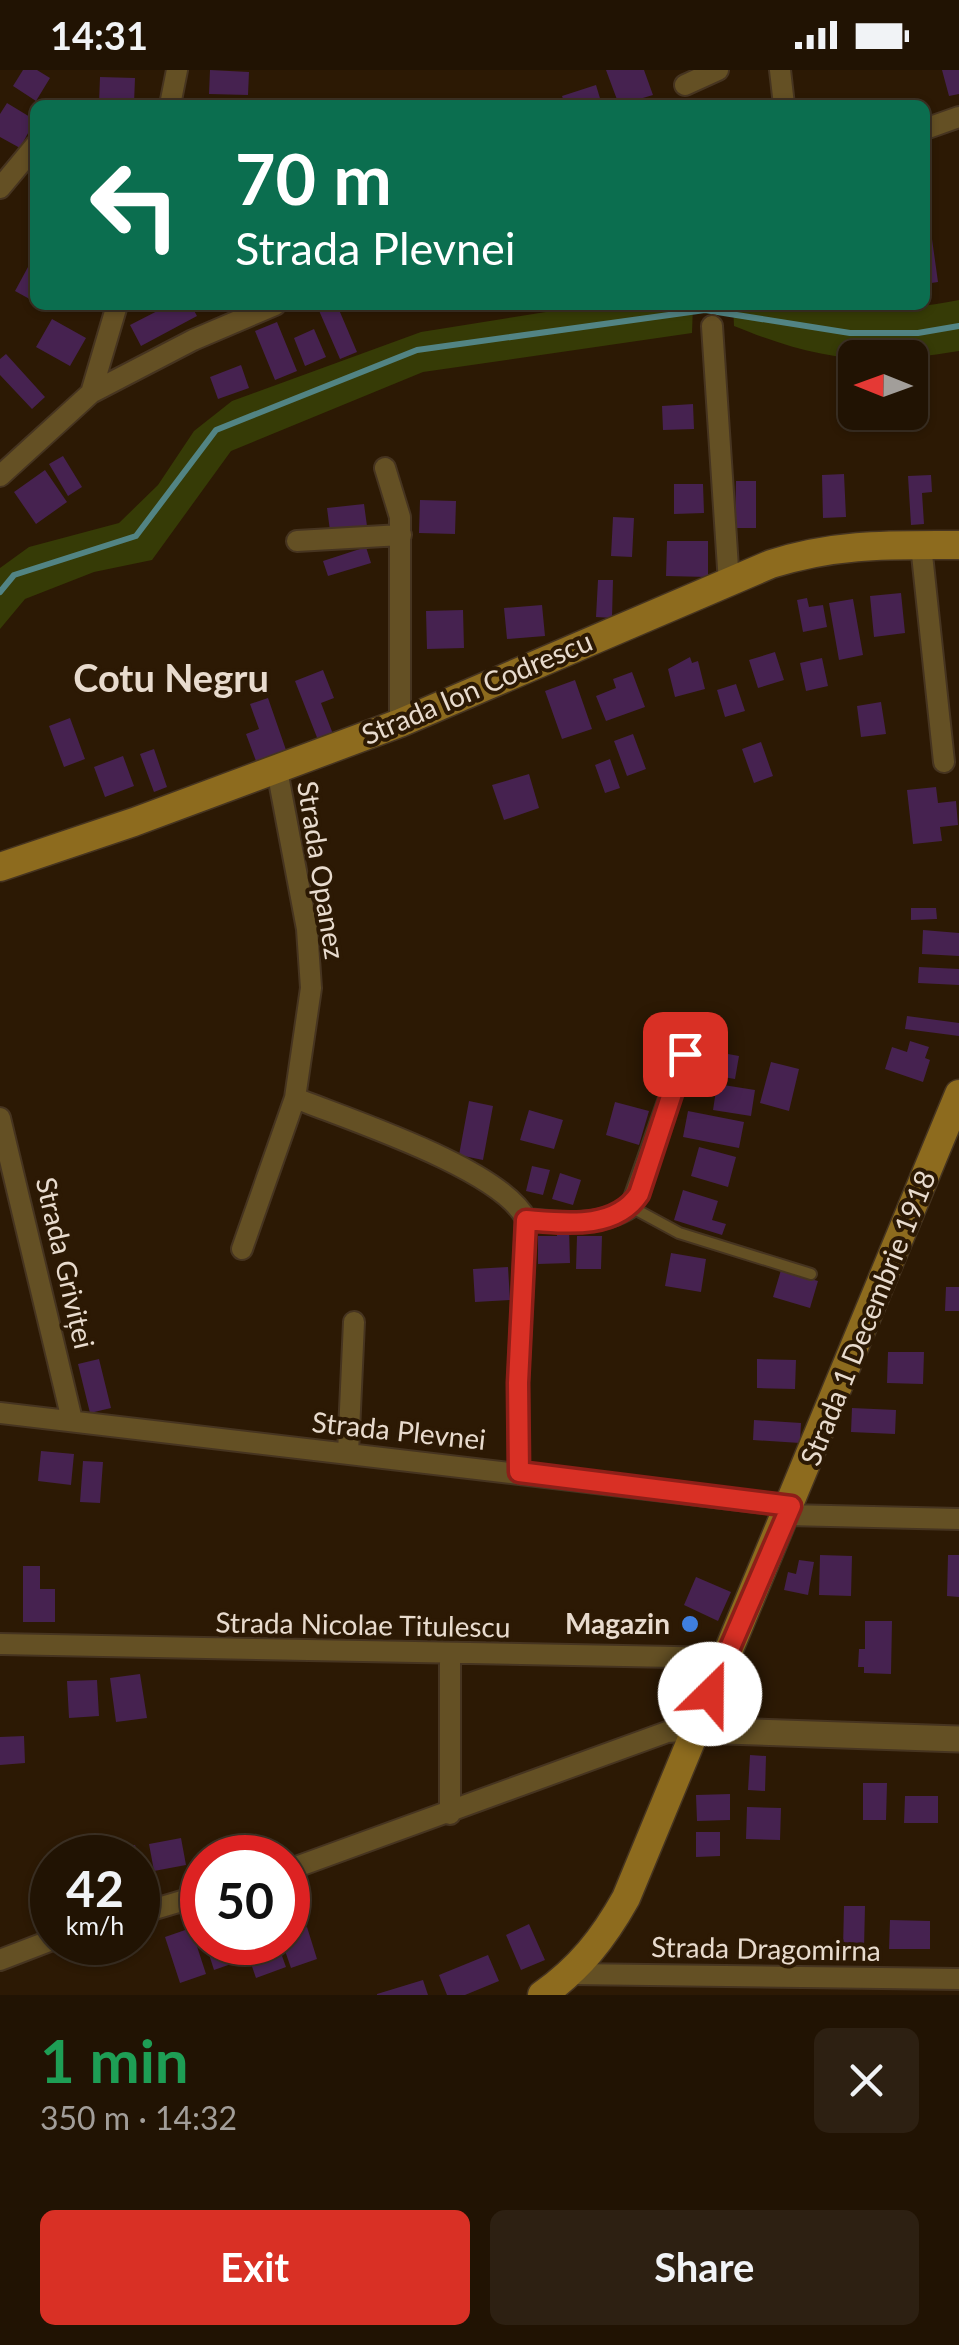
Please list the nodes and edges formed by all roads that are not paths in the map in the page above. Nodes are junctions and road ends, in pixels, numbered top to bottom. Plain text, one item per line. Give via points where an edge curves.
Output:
1 (177, 70) edge
2 (718, 70) edge
3 (780, 70) edge
4 (684, 85) dead end
5 (171, 100) edge
6 (783, 100) edge
7 (959, 117) edge
8 (930, 126) edge
9 (30, 152) edge
10 (0, 188) edge
11 (116, 310) edge
12 (265, 310) edge
13 (712, 326) dead end
14 (91, 393) junction
15 (385, 468) dead end
16 (0, 476) edge
17 (401, 536) junction
18 (296, 541) dead end
19 (921, 545) junction
20 (959, 545) edge
21 (729, 583) junction
22 (400, 723) junction
23 (944, 762) dead end
24 (277, 770) junction
25 (0, 867) edge
26 (685, 1054) dead end
27 (959, 1094) edge
28 (295, 1098) junction
29 (0, 1118) edge
30 (630, 1206) junction
31 (526, 1220) junction
32 (242, 1249) dead end
33 (811, 1274) dead end
34 (354, 1322) dead end
35 (0, 1413) edge
36 (72, 1420) junction
37 (348, 1452) junction
38 (519, 1472) junction
39 (789, 1510) junction
40 (959, 1518) edge
41 (0, 1644) edge
42 (450, 1655) junction
43 (726, 1658) junction
44 (695, 1730) junction
45 (959, 1739) edge
46 (450, 1814) junction
47 (310, 1862) edge
48 (30, 1948) edge
49 (0, 1960) edge
50 (959, 1979) edge
51 (571, 1984) edge
52 (542, 1995) edge

1 - 5 street
2 - 4 street
3 - 6 street
7 - 8 street
9 - 10 street
11 - 14 street
12 - 14 street
13 - 21 street
14 - 16 street
15 - 17 street
17 - 18 street
17 - 22 street
19 - 20 main road, Strada Ion Codrescu
19 - 21 main road, Strada Ion Codrescu via 820,548
19 - 23 street
21 - 22 main road, Strada Ion Codrescu
22 - 24 main road, Strada Ion Codrescu
24 - 25 main road, Strada Ion Codrescu
24 - 28 street, Strada Opanez via 312,961
26 - 30 street
27 - 39 main road, Strada 1 Decembrie 1918
28 - 31 street via 474,1173 512,1200
28 - 32 street, Strada Opanez
29 - 36 street, Strada Griviței
30 - 31 street via 616,1217 585,1222
30 - 33 lane via 678,1232
31 - 38 street
34 - 37 street
35 - 36 street, Strada Plevnei
36 - 37 street, Strada Plevnei
37 - 38 street, Strada Plevnei
38 - 39 street, Strada Plevnei
39 - 40 street, Strada Plevnei
39 - 43 main road, Strada 1 Decembrie 1918
41 - 42 street, Strada Nicolae Titulescu
42 - 43 street, Strada Nicolae Titulescu
42 - 46 street
43 - 44 main road, Strada 1 Decembrie 1918
44 - 45 street
44 - 46 street via 667,1732
44 - 51 main road, Strada 1 Decembrie 1918 via 626,1898
46 - 47 street
48 - 49 street
50 - 51 street, Strada Dragomirna
51 - 52 main road, Strada 1 Decembrie 1918

